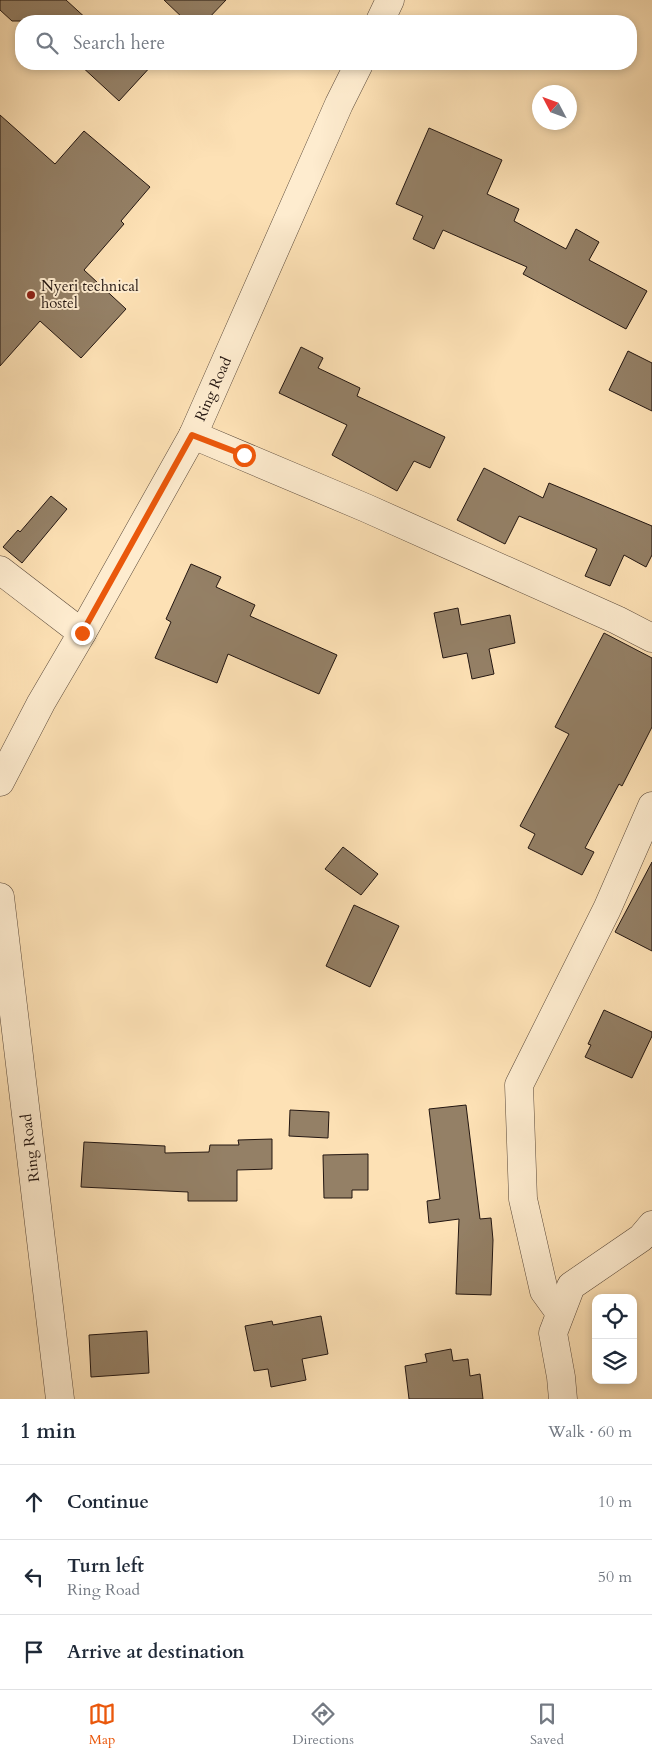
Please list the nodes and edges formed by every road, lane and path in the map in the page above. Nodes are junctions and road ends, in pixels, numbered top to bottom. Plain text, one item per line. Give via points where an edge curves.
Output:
1 (390, 0) edge
2 (383, 15) edge
3 (356, 70) edge
4 (192, 435) junction
5 (0, 570) edge
6 (82, 633) junction
7 (652, 638) edge
8 (0, 782) edge
9 (652, 806) edge
10 (0, 897) edge
11 (652, 1225) edge
12 (560, 1313) junction
13 (60, 1399) edge
14 (563, 1399) edge

1 - 2 street
3 - 4 street, Ring Road
4 - 6 street, Ring Road
4 - 7 street via 366,508
5 - 6 street
6 - 8 street, Ring Road
9 - 12 street via 607,909 519,1085 523,1199 544,1290
10 - 13 street, Ring Road
11 - 12 street via 641,1238 571,1286
12 - 14 street via 552,1333

